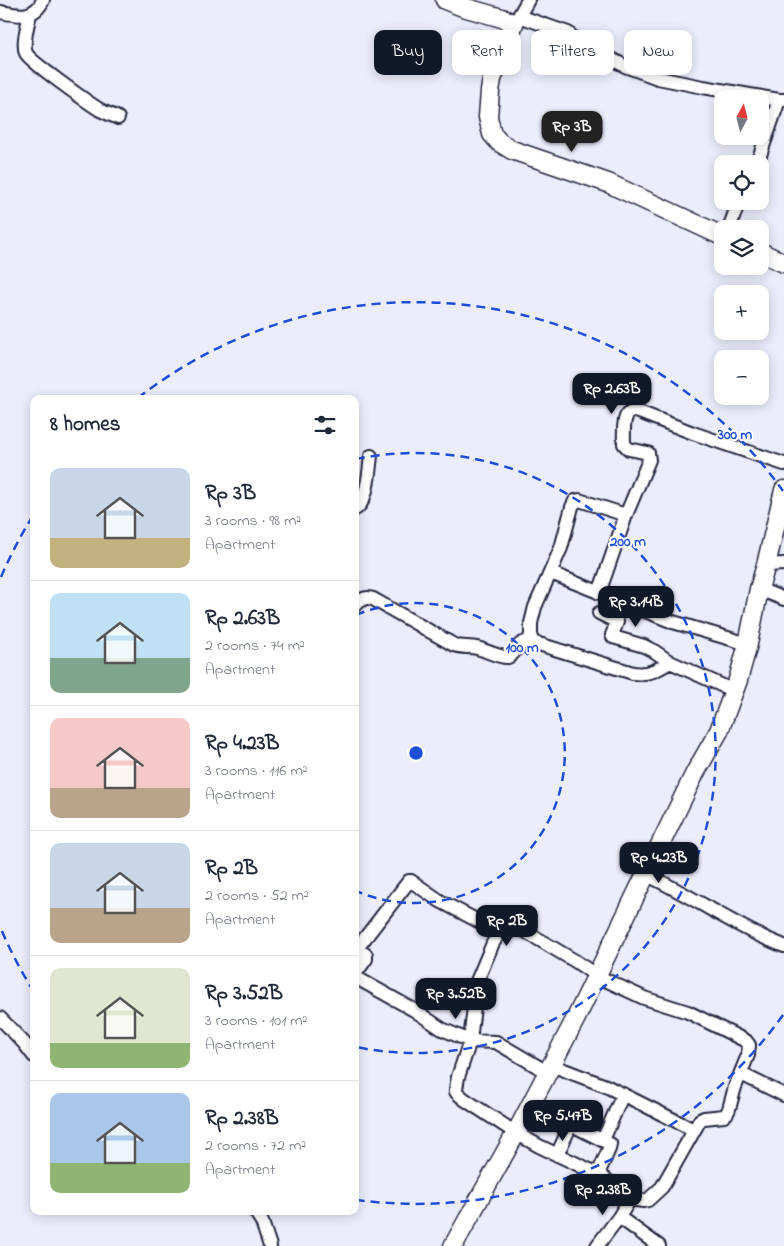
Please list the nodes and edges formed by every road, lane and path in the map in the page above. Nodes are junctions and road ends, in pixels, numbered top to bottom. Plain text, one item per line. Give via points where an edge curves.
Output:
1 (42, 0) edge
2 (446, 0) edge
3 (528, 0) edge
4 (0, 12) edge
5 (30, 14) junction
6 (516, 20) junction
7 (781, 100) edge
8 (118, 118) dead end
9 (760, 155) edge
10 (714, 232) edge
11 (769, 256) edge
12 (784, 263) edge
13 (371, 456) dead end
14 (784, 464) edge
15 (784, 490) edge
16 (359, 506) edge
17 (626, 515) junction
18 (784, 564) edge
19 (766, 566) junction
20 (551, 573) junction
21 (759, 589) junction
22 (599, 593) junction
23 (784, 599) edge
24 (359, 601) edge
25 (624, 603) junction
26 (599, 613) dead end
27 (616, 622) junction
28 (529, 641) junction
29 (748, 644) junction
30 (670, 662) junction
31 (734, 691) junction
32 (645, 874) junction
33 (499, 932) junction
34 (359, 946) edge
35 (784, 946) edge
36 (359, 950) edge
37 (359, 970) edge
38 (597, 976) junction
39 (359, 978) edge
40 (0, 1018) edge
41 (470, 1041) junction
42 (30, 1051) edge
43 (549, 1068) junction
44 (741, 1074) junction
45 (623, 1094) junction
46 (784, 1095) edge
47 (694, 1130) junction
48 (516, 1133) junction
49 (603, 1140) junction
50 (557, 1155) junction
51 (598, 1174) junction
52 (630, 1199) junction
53 (257, 1215) edge
54 (619, 1217) junction
55 (270, 1246) edge
56 (452, 1246) edge
57 (597, 1246) edge
58 (659, 1246) edge

1 - 5 street
2 - 6 street
3 - 6 street
4 - 5 street
5 - 8 street via 24,47 26,54 101,110
6 - 7 street via 568,33 578,42 625,66 658,78
6 - 10 street via 491,85 488,117 496,139 512,150 608,183
7 - 9 street
11 - 12 street
13 - 16 street via 365,493
14 - 17 street via 630,411 625,418 624,444 646,452 649,460
15 - 19 street
17 - 20 street via 575,500
17 - 22 street
18 - 19 street
19 - 21 street
20 - 22 street
20 - 28 street via 535,607
21 - 23 street
21 - 29 street
22 - 25 street
24 - 28 street via 373,599 454,646 477,648 503,657 510,656 520,644
25 - 27 street
25 - 29 street via 673,622
26 - 27 street
27 - 30 street via 612,637 644,646
28 - 30 street via 633,673 649,673
29 - 31 street
30 - 31 street
31 - 32 street via 719,731
32 - 35 street via 746,930
32 - 38 street
33 - 34 street via 409,881
33 - 38 street via 509,923
33 - 41 street via 477,981
36 - 37 street via 367,957
38 - 43 street
38 - 44 street via 644,998 688,1012 746,1041 749,1049
39 - 41 street via 442,1029
40 - 42 street
41 - 43 street via 496,1042
41 - 48 street via 456,1092
43 - 45 street
43 - 48 street
44 - 46 street
44 - 47 street via 727,1113 700,1120
45 - 47 street
45 - 49 street
47 - 52 street via 662,1187 648,1200
48 - 50 street
48 - 56 street
49 - 50 street via 574,1126
49 - 51 street via 610,1146
50 - 51 street
51 - 52 street
52 - 54 street
53 - 55 street
54 - 57 street
54 - 58 street

